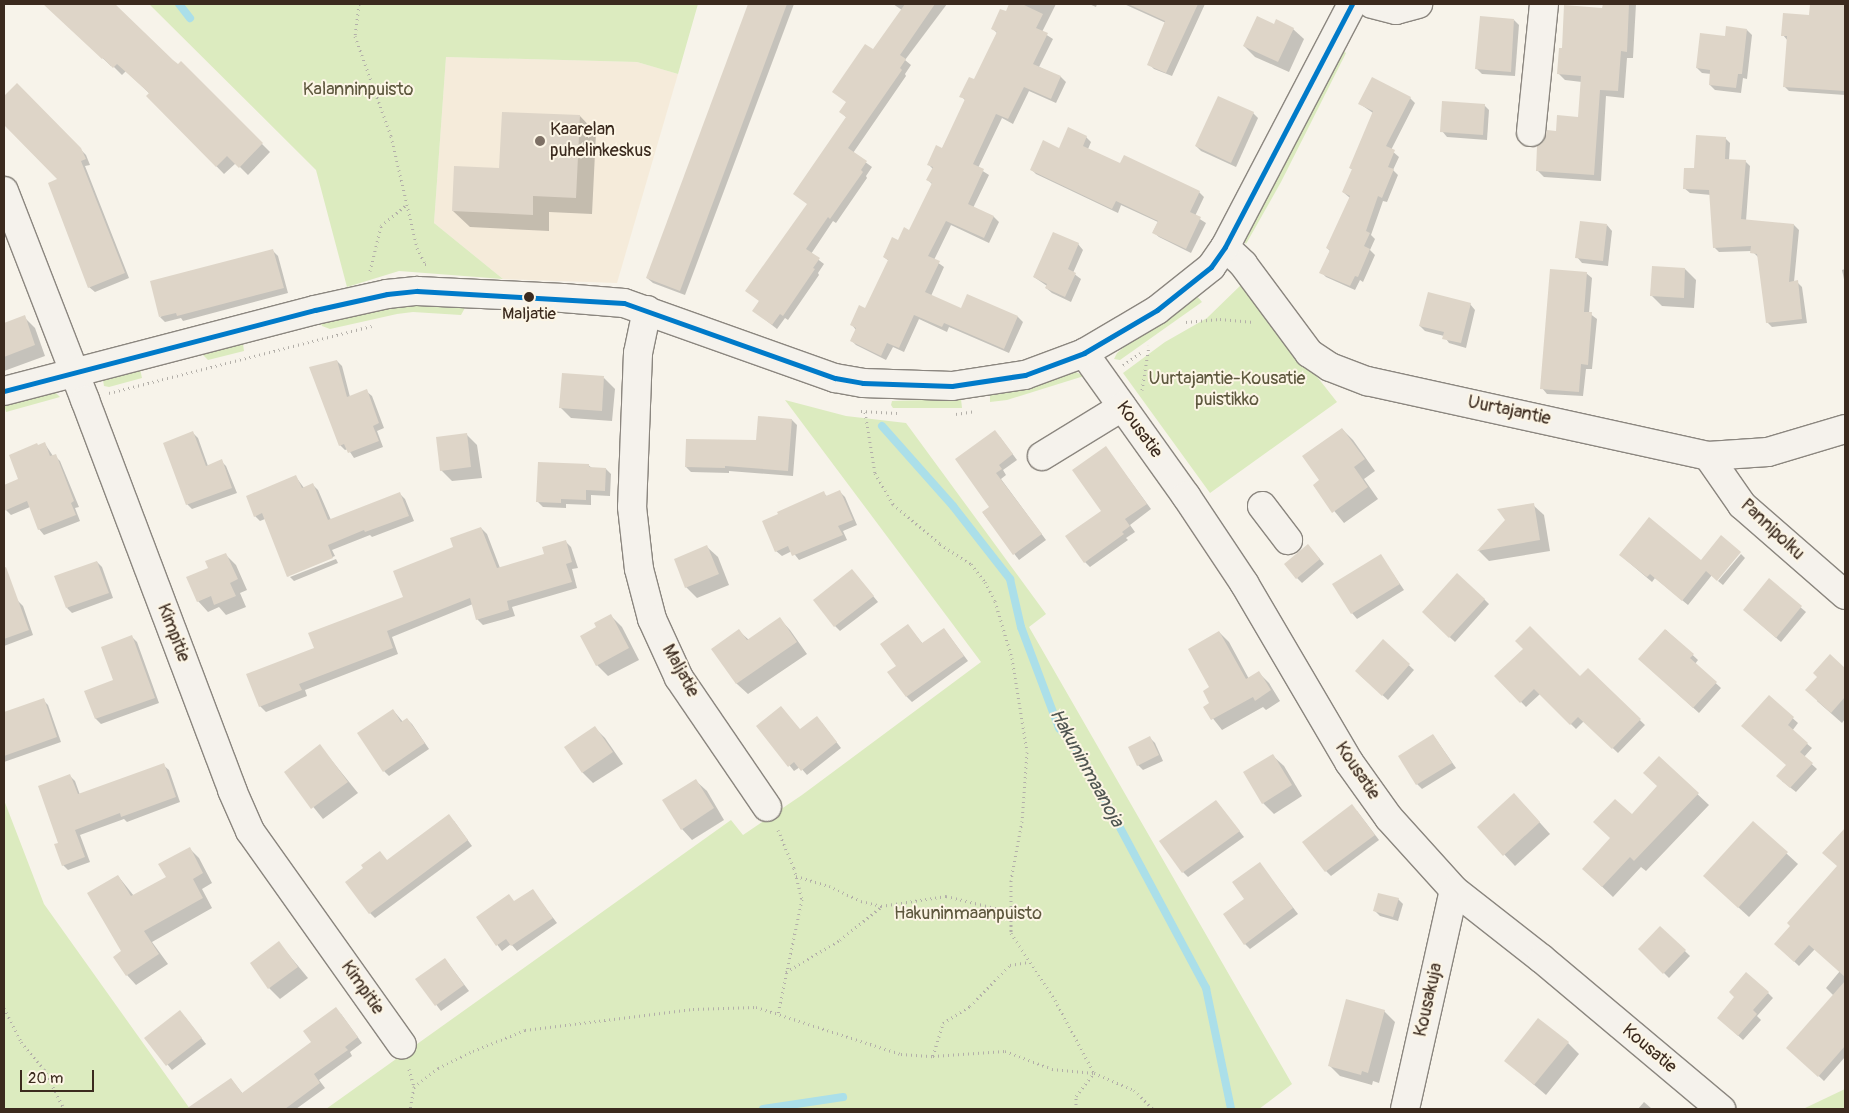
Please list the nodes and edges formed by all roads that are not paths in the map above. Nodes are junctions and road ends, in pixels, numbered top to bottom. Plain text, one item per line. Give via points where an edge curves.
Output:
1 (1352, 4) edge
2 (1372, 4) edge
3 (1418, 4) edge
4 (1544, 4) edge
5 (1531, 132) dead end
6 (4, 191) edge
7 (1226, 247) junction
8 (647, 310) junction
9 (1084, 353) junction
10 (75, 373) junction
11 (4, 391) edge
12 (1131, 403) junction
13 (1845, 429) edge
14 (1042, 456) dead end
15 (1708, 456) junction
16 (1262, 506) dead end
17 (1288, 540) dead end
18 (1845, 595) edge
19 (767, 807) road end
20 (1454, 890) junction
21 (402, 1045) dead end
22 (1405, 1109) edge
23 (1721, 1109) edge

1 - 7 street
2 - 3 street via 1396,10
4 - 5 street
6 - 10 street, Kimpitie
7 - 9 street via 1211,267 1157,310
7 - 15 street, Uurtajantie via 1243,264 1309,353 1330,367 1367,380
8 - 9 street via 835,378 863,383 952,386 1025,375
8 - 10 street via 603,300 417,292 387,294
8 - 19 street, Maljatie via 638,353 633,497 639,569 652,619 678,678
9 - 12 street, Kousatie via 1100,377
10 - 11 street
10 - 21 street, Kimpitie via 250,831
12 - 14 street
12 - 20 street, Kousatie via 1186,496 1244,582 1349,762 1390,818
13 - 15 street, Uurtajantie via 1768,452
15 - 18 street, Pannipolku via 1742,506
16 - 17 street
20 - 22 street, Kousakuja
20 - 23 street, Kousatie

